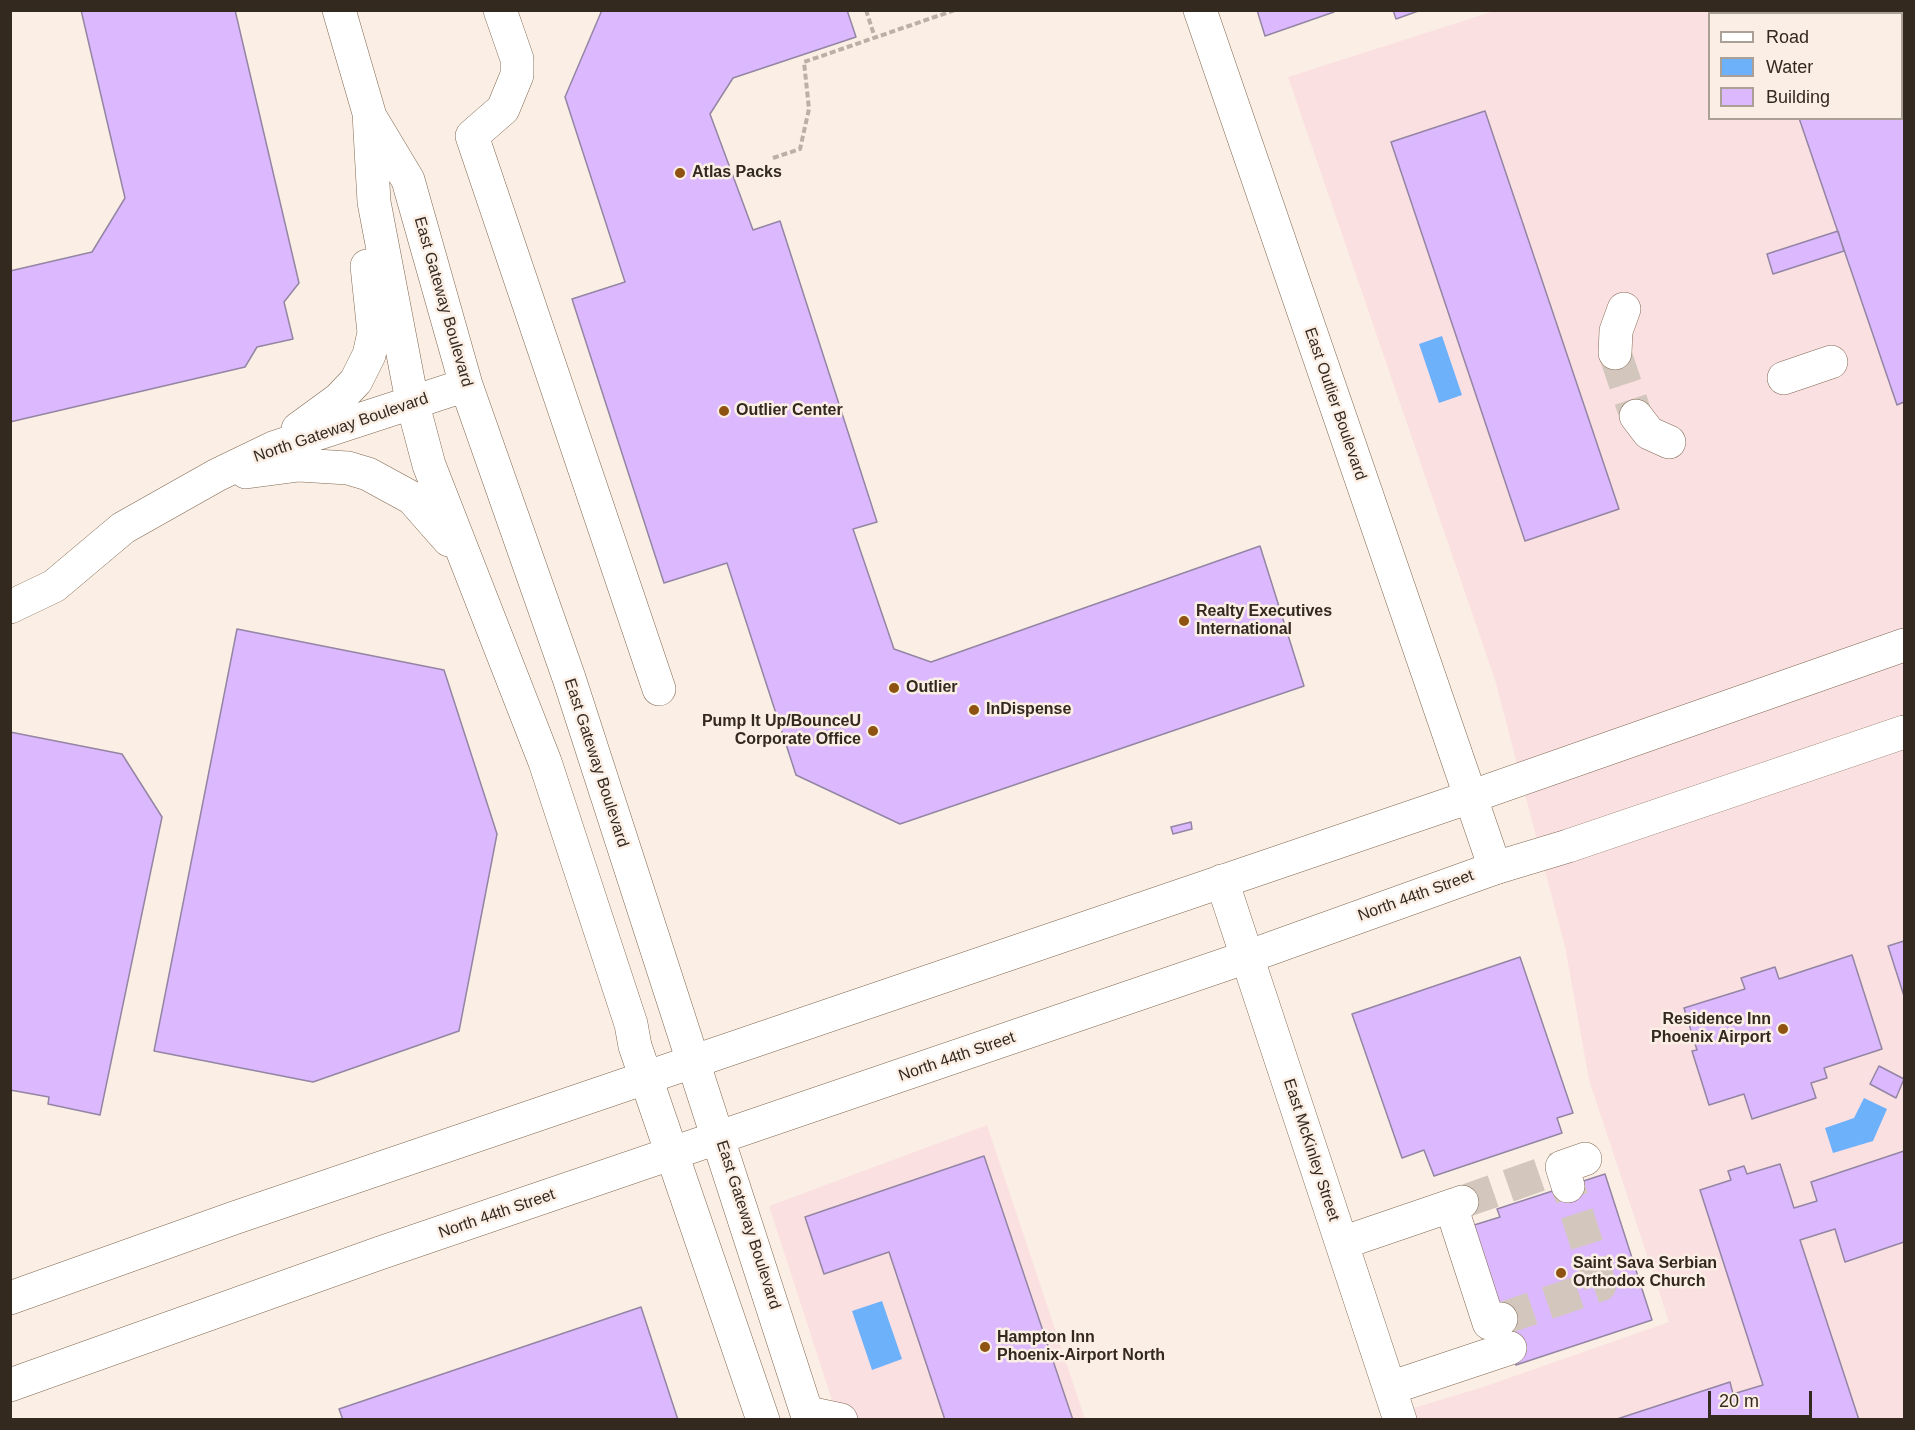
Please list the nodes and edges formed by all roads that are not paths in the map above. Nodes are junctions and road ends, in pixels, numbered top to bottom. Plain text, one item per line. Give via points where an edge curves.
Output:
1 (339, 10) edge
2 (500, 10) edge
3 (1200, 10) edge
4 (369, 113) junction
5 (374, 202) junction
6 (1624, 309) dead end
7 (1615, 353) tunnel mouth
8 (1831, 362) dead end
9 (1784, 378) dead end
10 (466, 385) junction
11 (411, 401) junction
12 (1636, 416) tunnel mouth
13 (1669, 442) dead end
14 (273, 448) junction
15 (217, 475) junction
16 (468, 566) junction
17 (10, 607) edge
18 (1905, 645) edge
19 (659, 689) dead end
20 (1905, 732) edge
21 (1470, 797) junction
22 (1495, 868) junction
23 (1222, 881) junction
24 (1247, 957) junction
25 (693, 1060) junction
26 (647, 1076) junction
27 (720, 1138) junction
28 (674, 1153) junction
29 (1342, 1243) junction
30 (10, 1298) edge
31 (10, 1385) edge
32 (1390, 1388) junction
33 (809, 1416) edge
34 (763, 1419) edge
35 (841, 1419) edge
36 (1400, 1419) edge

1 - 4 street, East Gateway Boulevard
2 - 19 street via 517,59 517,75 503,109 472,136
3 - 21 street, East Outlier Boulevard
4 - 5 street, East Gateway Boulevard
4 - 10 street, East Gateway Boulevard via 408,180
5 - 11 street, East Gateway Boulevard
5 - 14 street, East Gateway Boulevard via 366,274 374,333 369,355 356,381 339,399
6 - 7 street via 1616,332
8 - 9 street
10 - 11 street, North Gateway Boulevard
10 - 25 street, East Gateway Boulevard via 569,678
11 - 14 street, North Gateway Boulevard
11 - 16 street, East Gateway Boulevard via 429,465
12 - 13 street via 1648,433
14 - 15 street, North Gateway Boulevard
15 - 16 street, North Gateway Boulevard via 299,465 348,468 368,474 412,498
15 - 17 street, North Gateway Boulevard via 123,528 54,586
16 - 26 street, East Gateway Boulevard via 545,762
18 - 21 street
20 - 22 street, North 44th Street
21 - 22 street
21 - 23 street
22 - 24 street, North 44th Street
23 - 24 street, East McKinley Street
23 - 25 street
24 - 27 street, North 44th Street
24 - 29 street, East McKinley Street
25 - 26 street
25 - 27 street, East Gateway Boulevard
26 - 28 street, East Gateway Boulevard
26 - 30 street
27 - 28 street, North 44th Street
27 - 33 street, East Gateway Boulevard
28 - 31 street, North 44th Street
28 - 34 street, East Gateway Boulevard
29 - 32 street, East McKinley Street
29 - 32 street via 1456,1204 1489,1323 1505,1333
32 - 36 street, East McKinley Street
33 - 35 street

